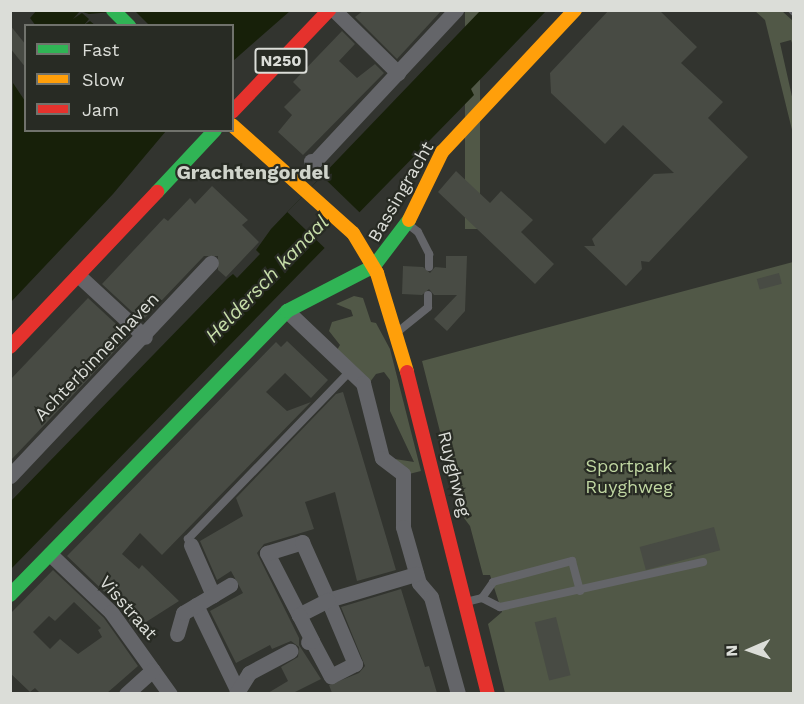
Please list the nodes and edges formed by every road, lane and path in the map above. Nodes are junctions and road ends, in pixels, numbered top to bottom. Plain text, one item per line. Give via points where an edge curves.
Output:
1 (113, 10) edge
2 (329, 10) edge
3 (334, 10) edge
4 (456, 10) edge
5 (575, 10) edge
6 (127, 24) edge
7 (398, 73) junction
8 (234, 110) edge
9 (234, 127) edge
10 (213, 132) edge
11 (233, 132) edge
12 (311, 161) dead end
13 (407, 224) junction
14 (348, 238) junction
15 (211, 264) dead end
16 (374, 266) junction
17 (429, 267) dead end
18 (78, 275) junction
19 (428, 295) dead end
20 (287, 311) junction
21 (397, 333) junction
22 (145, 337) junction
23 (10, 348) edge
24 (350, 371) junction
25 (10, 476) edge
26 (189, 542) joint
27 (50, 554) junction
28 (703, 562) dead end
29 (417, 574) junction
30 (230, 585) dead end
31 (580, 591) junction
32 (10, 595) edge
33 (213, 595) junction
34 (482, 598) junction
35 (334, 599) junction
36 (466, 602) junction
37 (196, 605) junction
38 (299, 615) junction
39 (177, 634) dead end
40 (290, 651) dead end
41 (153, 670) junction
42 (126, 693) edge
43 (170, 693) edge
44 (237, 693) edge
45 (458, 693) edge
46 (488, 693) edge

1 - 6 street
2 - 8 street, N250
3 - 7 street
4 - 7 street
5 - 13 street, Bassingracht via 442,152
7 - 12 street
9 - 14 street, Ruyghweg via 308,190
10 - 18 street
11 - 14 street, Ruyghweg via 243,151 298,201
13 - 16 street, Bassingracht
13 - 17 lane via 422,240 429,254
14 - 16 street, Ruyghweg
15 - 22 street, Achterbinnenhaven
16 - 20 street, Bassingracht
16 - 21 street, Ruyghweg
18 - 22 street
18 - 23 street
19 - 21 lane via 428,307
20 - 24 street
20 - 27 street, Bassingracht
21 - 36 street, Ruyghweg
22 - 25 street, Achterbinnenhaven
24 - 26 lane
24 - 29 street via 363,383 382,458 403,474 403,524
26 - 33 street
27 - 32 street, Bassingracht
27 - 41 street, Visstraat via 111,612
28 - 31 lane
29 - 35 street
29 - 45 street via 431,597
30 - 33 street, Visstraat
31 - 34 lane via 500,607
31 - 34 lane via 572,561 493,582
33 - 37 street, Visstraat
34 - 36 lane
35 - 38 street
35 - 38 street via 355,664 331,676
35 - 38 street via 302,542 267,553
36 - 46 street, Ruyghweg
37 - 39 street, Visstraat via 183,613
37 - 44 street
40 - 44 street via 249,673
41 - 42 street
41 - 43 street, Visstraat

